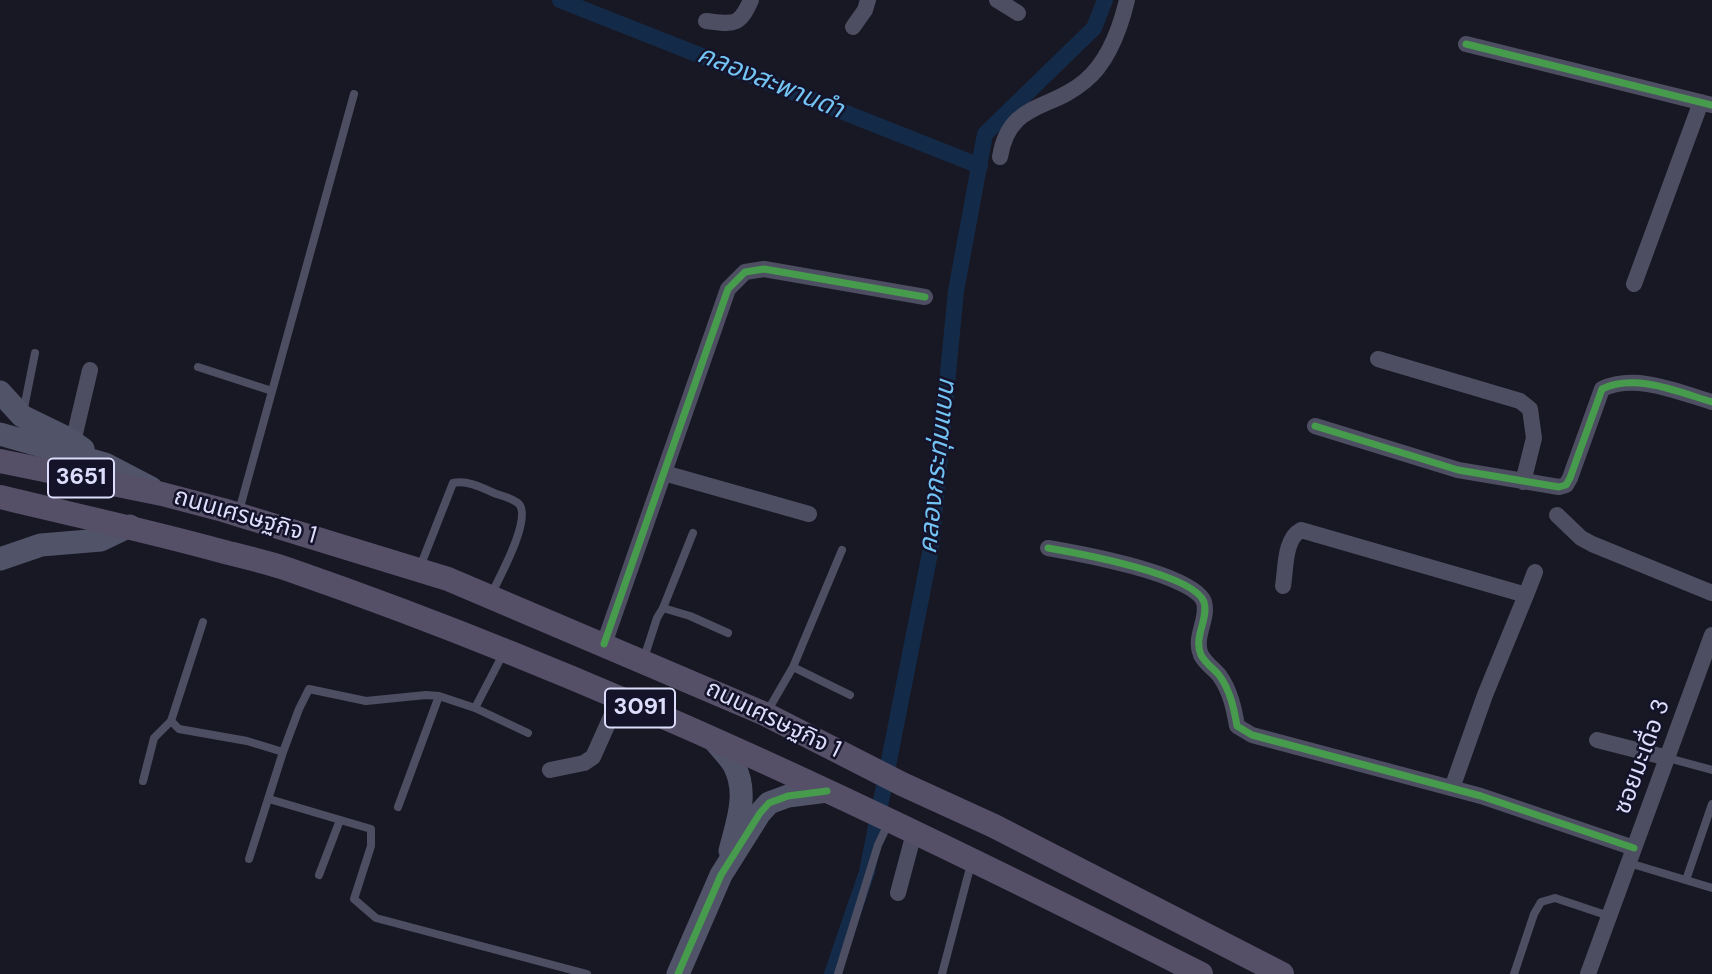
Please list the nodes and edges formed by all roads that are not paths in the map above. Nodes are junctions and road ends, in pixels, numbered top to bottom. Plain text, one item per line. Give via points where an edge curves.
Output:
1 (751, 0) edge
2 (868, 0) edge
3 (997, 0) edge
4 (1127, 0) edge
5 (1018, 13) dead end
6 (706, 21) dead end
7 (853, 27) dead end
8 (1466, 44) dead end
9 (355, 94) dead end
10 (1706, 104) edge
11 (1000, 157) dead end
12 (1634, 284) dead end
13 (925, 297) dead end
14 (35, 353) dead end
15 (1378, 359) dead end
16 (198, 367) dead end
17 (90, 370) dead end
18 (272, 391) junction
19 (1, 393) edge
20 (1712, 402) edge
21 (22, 416) junction
22 (1315, 426) dead end
23 (0, 434) edge
24 (73, 442) junction
25 (0, 461) edge
26 (105, 464) junction
27 (664, 473) junction
28 (1523, 482) junction
29 (162, 494) junction
30 (0, 497) edge
31 (238, 514) junction
32 (809, 514) dead end
33 (1557, 515) dead end
34 (130, 526) junction
35 (692, 533) dead end
36 (1048, 548) dead end
37 (842, 550) dead end
38 (0, 559) edge
39 (419, 570) junction
40 (1535, 572) dead end
41 (1283, 586) dead end
42 (1712, 593) edge
43 (1526, 595) junction
44 (491, 597) junction
45 (663, 608) junction
46 (203, 622) dead end
47 (728, 633) dead end
48 (1712, 635) edge
49 (604, 645) junction
50 (504, 651) junction
51 (1709, 655) edge
52 (643, 660) junction
53 (793, 667) junction
54 (850, 695) dead end
55 (439, 696) junction
56 (619, 699) junction
57 (475, 708) junction
58 (765, 714) junction
59 (172, 720) junction
60 (528, 733) dead end
61 (713, 739) junction
62 (1597, 740) dead end
63 (284, 752) junction
64 (1668, 758) junction
65 (550, 770) dead end
66 (1712, 770) edge
67 (143, 781) dead end
68 (1452, 788) junction
69 (827, 791) junction
70 (269, 799) junction
71 (1712, 804) edge
72 (398, 807) dead end
73 (340, 820) junction
74 (887, 820) junction
75 (914, 833) junction
76 (1631, 855) junction
77 (249, 859) dead end
78 (728, 861) junction
79 (971, 861) junction
80 (319, 875) dead end
81 (1686, 880) junction
82 (1712, 888) edge
83 (898, 894) dead end
84 (1609, 916) junction
85 (587, 974) edge
86 (678, 974) edge
87 (838, 974) edge
88 (942, 974) edge
89 (1201, 974) edge
90 (1282, 974) edge
91 (1514, 974) edge
92 (1588, 974) edge

1 - 6 street via 737,22
2 - 7 street
3 - 5 street
4 - 11 street via 1102,63 1084,82 1016,120
8 - 10 street
9 - 18 lane
10 - 12 street
13 - 27 street via 764,269 745,272 728,289
14 - 21 lane
15 - 28 street via 1520,401 1530,410 1534,438
16 - 18 lane
17 - 24 street
18 - 31 lane
19 - 21 street
20 - 28 street via 1656,386 1615,383 1602,389 1596,401 1566,485
21 - 24 street
22 - 28 street via 1458,470
23 - 26 street, 3091
24 - 26 street
25 - 29 main road, 3651
26 - 29 street, 3091
27 - 32 street
27 - 49 street
29 - 31 main road, ถนนเศรษฐกิจ 1 / 3091
30 - 34 main road, 3651
31 - 39 main road, ถนนเศรษฐกิจ 1 / 3091
33 - 42 street via 1592,544
34 - 38 street via 101,540 41,545
34 - 50 main road, ถนนเศรษฐกิจ 1 / 3091 via 288,569
35 - 45 lane
36 - 68 street via 1185,583 1196,593 1204,608 1200,653 1230,694 1237,726 1252,735
37 - 53 lane
39 - 44 main road, ถนนเศรษฐกิจ 1 / 3091
39 - 44 lane via 453,483 471,483 512,500 524,515
40 - 43 street
41 - 43 street via 1289,543 1301,530
43 - 68 street
44 - 49 main road, ถนนเศรษฐกิจ 1 / 3091
45 - 47 lane
45 - 52 lane
46 - 59 lane
48 - 51 street, ซอยมะเดื่อ 3
49 - 52 main road, ถนนเศรษฐกิจ 1 / 3091
50 - 56 main road, ถนนเศรษฐกิจ 1 / 3091
50 - 57 lane
51 - 64 street, ซอยมะเดื่อ 3
52 - 58 main road, ถนนเศรษฐกิจ 1 / 3091
53 - 54 lane
53 - 58 lane
55 - 57 lane
55 - 63 lane via 366,701 309,689
55 - 72 lane
56 - 61 main road, ถนนเศรษฐกิจ 1 / 3091
56 - 65 street via 593,757
57 - 60 lane
58 - 90 main road, ถนนเศรษฐกิจ 1 / 3091
59 - 63 lane via 179,729
59 - 67 lane via 154,738
61 - 69 main road, ถนนเศรษฐกิจ 1 / 3091
61 - 78 street via 734,765 743,803
62 - 64 street
63 - 70 lane
64 - 66 lane
64 - 76 street, ซอยมะเดื่อ 3
68 - 76 street
69 - 74 main road, ถนนเศรษฐกิจ 1 / 3091
69 - 78 street via 769,803
70 - 73 lane
70 - 77 lane
71 - 81 lane
73 - 80 lane
73 - 85 lane via 371,829 371,846 354,899 376,918
74 - 75 main road, ถนนเศรษฐกิจ 1 / 3091
74 - 87 lane
75 - 79 main road, ถนนเศรษฐกิจ 1 / 3091
75 - 83 street
76 - 81 lane
76 - 84 street, ซอยมะเดื่อ 3
78 - 86 street
79 - 88 lane
79 - 89 main road, ถนนเศรษฐกิจ 1 / 3091
81 - 82 lane
84 - 91 lane via 1555,898 1541,902
84 - 92 street, ซอยมะเดื่อ 3

